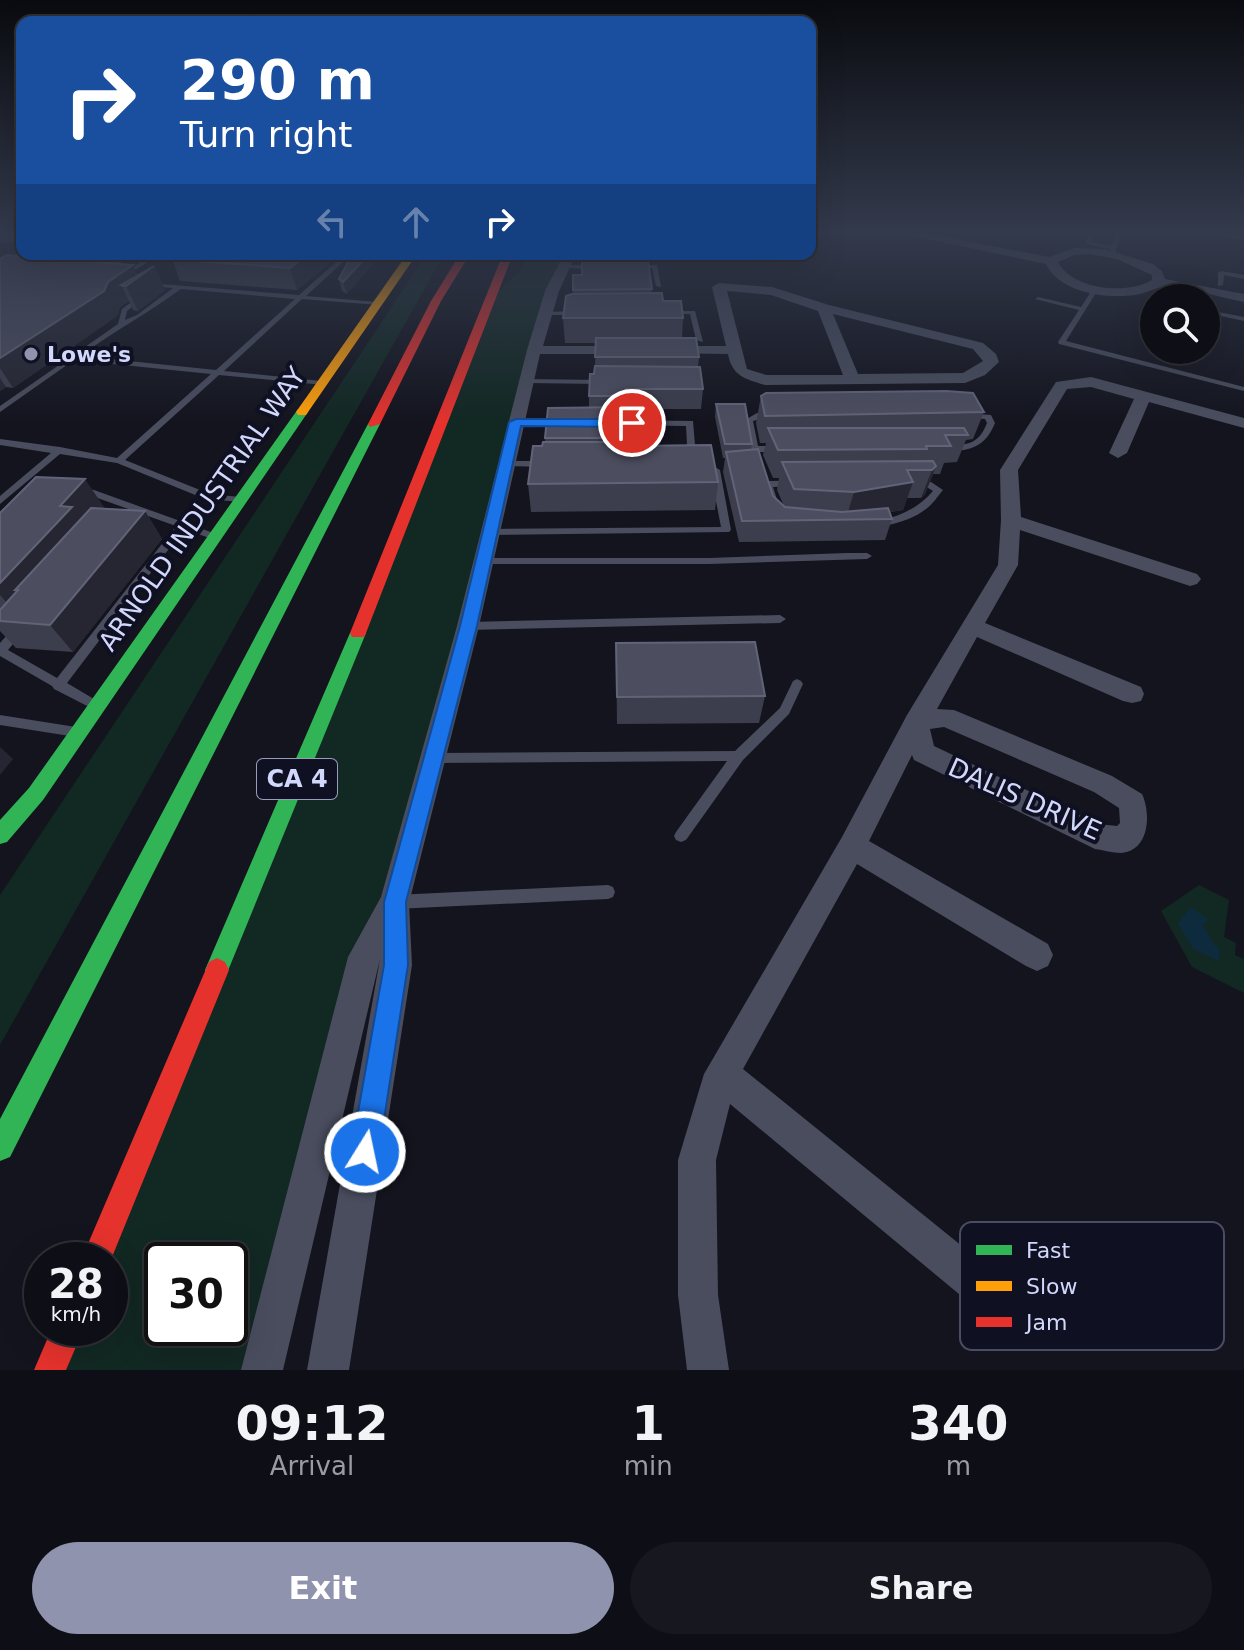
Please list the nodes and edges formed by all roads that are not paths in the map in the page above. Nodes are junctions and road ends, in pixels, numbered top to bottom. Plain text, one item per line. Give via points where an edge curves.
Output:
1 (146, 294) edge
2 (168, 294) edge
3 (256, 294) edge
4 (305, 294) edge
5 (384, 294) edge
6 (437, 294) edge
7 (440, 294) edge
8 (494, 294) edge
9 (553, 294) edge
10 (721, 294) edge
11 (781, 294) edge
12 (1092, 294) edge
13 (301, 298) junction
14 (1038, 299) dead end
15 (436, 301) junction
16 (377, 304) junction
17 (824, 308) junction
18 (1083, 309) junction
19 (663, 312) edge
20 (589, 313) edge
21 (545, 314) junction
22 (1220, 316) edge
23 (1244, 319) edge
24 (121, 325) junction
25 (700, 340) edge
26 (534, 350) junction
27 (733, 350) junction
28 (73, 358) junction
29 (219, 372) junction
30 (852, 379) junction
31 (526, 381) junction
32 (606, 382) edge
33 (321, 383) junction
34 (1244, 389) edge
35 (1144, 395) junction
36 (0, 410) edge
37 (950, 414) edge
38 (788, 415) edge
39 (516, 422) junction
40 (579, 423) edge
41 (595, 423) edge
42 (1244, 423) edge
43 (0, 442) edge
44 (691, 445) edge
45 (754, 449) junction
46 (786, 449) edge
47 (936, 449) edge
48 (60, 450) junction
49 (1118, 453) dead end
50 (119, 461) junction
51 (506, 464) junction
52 (550, 464) edge
53 (759, 464) junction
54 (699, 465) edge
55 (748, 465) edge
56 (768, 484) junction
57 (63, 489) edge
58 (240, 500) junction
59 (0, 501) edge
60 (127, 505) junction
61 (117, 516) edge
62 (1011, 520) junction
63 (181, 526) junction
64 (489, 532) junction
65 (215, 537) junction
66 (867, 556) dead end
67 (483, 561) junction
68 (1190, 579) dead end
69 (29, 617) edge
70 (780, 619) dead end
71 (468, 626) junction
72 (974, 627) junction
73 (0, 651) edge
74 (797, 684) dead end
75 (58, 686) junction
76 (1132, 694) dead end
77 (97, 707) junction
78 (0, 720) edge
79 (916, 722) junction
80 (79, 733) junction
81 (738, 756) junction
82 (434, 758) junction
83 (681, 836) dead end
84 (4, 841) edge
85 (852, 846) junction
86 (608, 892) dead end
87 (395, 902) junction
88 (1037, 955) dead end
89 (45, 1058) junction
90 (721, 1074) junction
91 (0, 1135) edge
92 (0, 1147) edge
93 (104, 1242) edge
94 (960, 1270) edge
95 (60, 1346) edge
96 (50, 1370) edge
97 (262, 1370) edge
98 (328, 1370) edge
99 (708, 1370) edge

1 - 24 lane via 124,310
2 - 24 lane
3 - 13 lane
4 - 13 lane
5 - 16 main road, ARNOLD INDUSTRIAL WAY
6 - 15 main road
7 - 15 main road
8 - 93 main road, CA 4
9 - 21 street
10 - 27 street
11 - 17 street
12 - 18 lane
13 - 16 lane
13 - 29 lane
14 - 18 lane
15 - 89 main road
16 - 33 main road, ARNOLD INDUSTRIAL WAY
17 - 30 street
17 - 30 street via 978,346 991,357 980,372 965,378
18 - 34 lane via 1062,342
19 - 25 lane via 693,312
20 - 21 lane
21 - 26 street
22 - 23 lane
24 - 28 lane
26 - 27 street
26 - 31 street
27 - 30 street via 742,372 765,380
28 - 29 lane
28 - 36 lane
29 - 33 lane
29 - 50 lane
31 - 32 lane
31 - 39 street
33 - 58 main road, ARNOLD INDUSTRIAL WAY
35 - 42 street
35 - 49 street
35 - 62 street via 1091,382 1062,385 1009,470
37 - 47 lane via 988,417 987,437 971,449
38 - 45 lane via 749,420
39 - 40 lane
39 - 51 street
41 - 44 lane via 690,423
43 - 48 lane
45 - 46 lane
45 - 53 lane
48 - 50 lane
48 - 59 lane
50 - 58 lane via 208,497
51 - 52 lane
51 - 64 street
53 - 55 lane
53 - 56 lane
54 - 64 lane via 719,465 726,530
56 - 56 lane via 915,482 938,490 930,505 890,524 807,524 784,523 777,516
57 - 60 lane
58 - 65 main road, ARNOLD INDUSTRIAL WAY
60 - 61 lane
60 - 63 lane
62 - 68 street
62 - 72 street via 1008,565
63 - 65 lane
63 - 75 lane
64 - 67 street
65 - 77 main road, ARNOLD INDUSTRIAL WAY
66 - 67 lane
67 - 71 street
69 - 73 lane
70 - 71 lane
71 - 82 street
72 - 76 street
72 - 79 street
73 - 75 lane
74 - 81 lane via 785,711
75 - 77 lane
77 - 80 main road, ARNOLD INDUSTRIAL WAY
78 - 80 lane
79 - 79 street, DALIS DRIVE via 923,752 1095,836 1123,840 1134,827 1132,802 1103,784 945,717
79 - 85 street
80 - 84 main road, ARNOLD INDUSTRIAL WAY
81 - 82 lane
81 - 83 lane
82 - 87 street
85 - 88 street
85 - 90 street
86 - 87 lane
87 - 97 street via 364,957
87 - 98 street via 396,965
89 - 91 main road
89 - 92 main road
90 - 94 street
90 - 99 street via 697,1160 698,1295
95 - 96 main road

